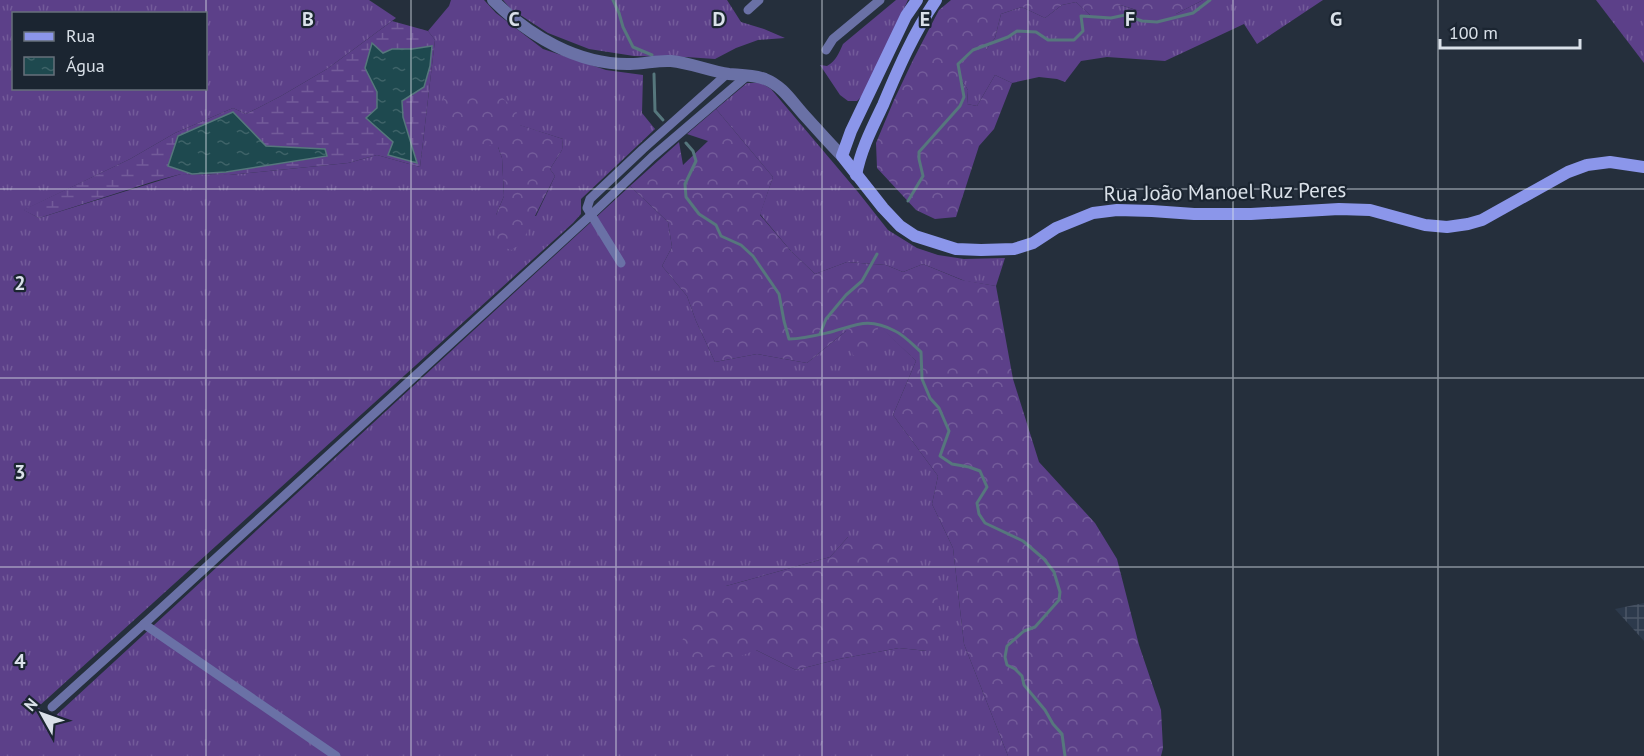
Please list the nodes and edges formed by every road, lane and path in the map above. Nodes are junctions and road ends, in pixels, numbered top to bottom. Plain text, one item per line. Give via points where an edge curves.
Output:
1 (494, 0) edge
2 (759, 0) edge
3 (880, 0) edge
4 (917, 0) edge
5 (936, 0) edge
6 (748, 10) dead end
7 (826, 50) dead end
8 (728, 73) junction
9 (748, 75) junction
10 (851, 131) junction
11 (866, 140) junction
12 (842, 156) junction
13 (1644, 167) edge
14 (856, 175) junction
15 (591, 215) junction
16 (621, 263) dead end
17 (144, 624) junction
18 (52, 707) dead end
19 (336, 756) edge

1 - 8 street, Rua João Manoel Ruz Peres via 533,34 594,60 631,64 668,61
2 - 6 street
3 - 7 street via 833,39
4 - 10 main road
5 - 11 main road
8 - 9 street, Rua João Manoel Ruz Peres
8 - 15 street via 590,199 587,208
9 - 12 street, Rua João Manoel Ruz Peres via 780,87
9 - 15 street
10 - 11 street
10 - 12 main road
11 - 14 main road
12 - 14 main road, Rua João Manoel Ruz Peres
13 - 14 main road, Rua João Manoel Ruz Peres via 1610,162 1587,165 1482,220 1447,227 1370,210 1251,214 1117,210 1093,213 1056,228 1033,243 996,250 956,249 915,236 900,226
15 - 16 street
15 - 17 street
17 - 18 street
17 - 19 street

